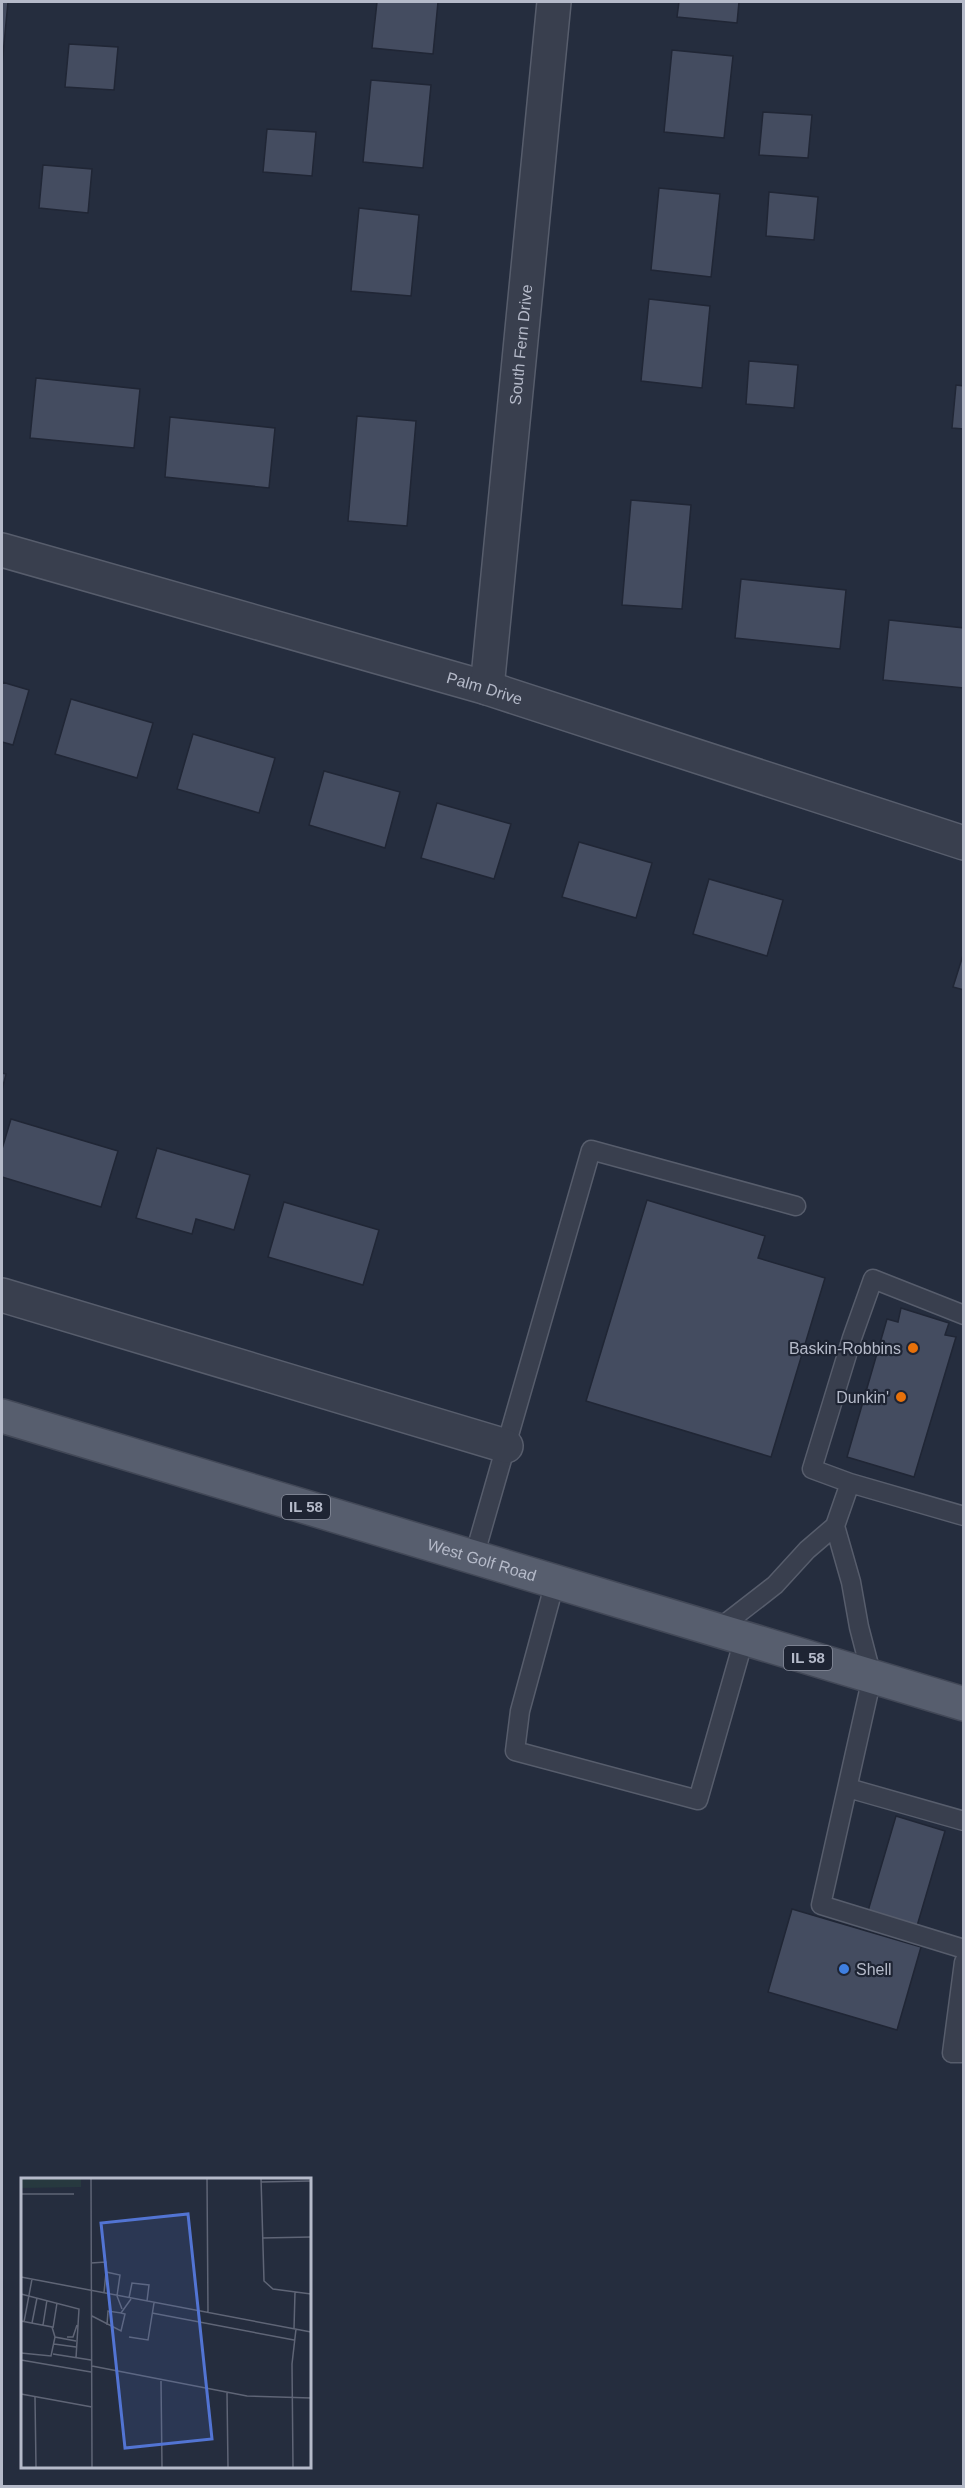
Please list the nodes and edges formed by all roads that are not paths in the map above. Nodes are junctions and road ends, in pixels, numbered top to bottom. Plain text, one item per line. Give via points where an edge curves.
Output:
1 (554, 2) edge
2 (2, 550) edge
3 (487, 688) junction
4 (963, 843) edge
5 (796, 1206) dead end
6 (2, 1295) edge
7 (960, 1314) edge
8 (2, 1416) edge
9 (506, 1446) junction
10 (850, 1484) junction
11 (963, 1516) edge
12 (835, 1526) junction
13 (474, 1557) junction
14 (555, 1582) junction
15 (731, 1634) junction
16 (873, 1677) junction
17 (963, 1704) edge
18 (848, 1788) junction
19 (963, 1821) edge
20 (963, 1949) edge
21 (963, 1962) edge
22 (963, 2053) edge

1 - 3 street, South Fern Drive
2 - 3 street, Palm Drive
3 - 4 street, Palm Drive
5 - 9 lane via 591,1150
6 - 9 street
7 - 10 lane via 873,1279 812,1469
8 - 13 main road, West Golf Road / IL 58
9 - 13 lane
10 - 11 lane
10 - 12 lane
12 - 15 lane via 807,1550
12 - 16 lane
13 - 14 main road, West Golf Road / IL 58
14 - 15 main road, West Golf Road / IL 58
14 - 15 lane via 520,1711 515,1751 698,1800
15 - 16 main road, West Golf Road / IL 58
16 - 17 main road, West Golf Road / IL 58
16 - 18 lane
18 - 19 lane
18 - 20 lane via 821,1905
21 - 22 lane via 952,2053

